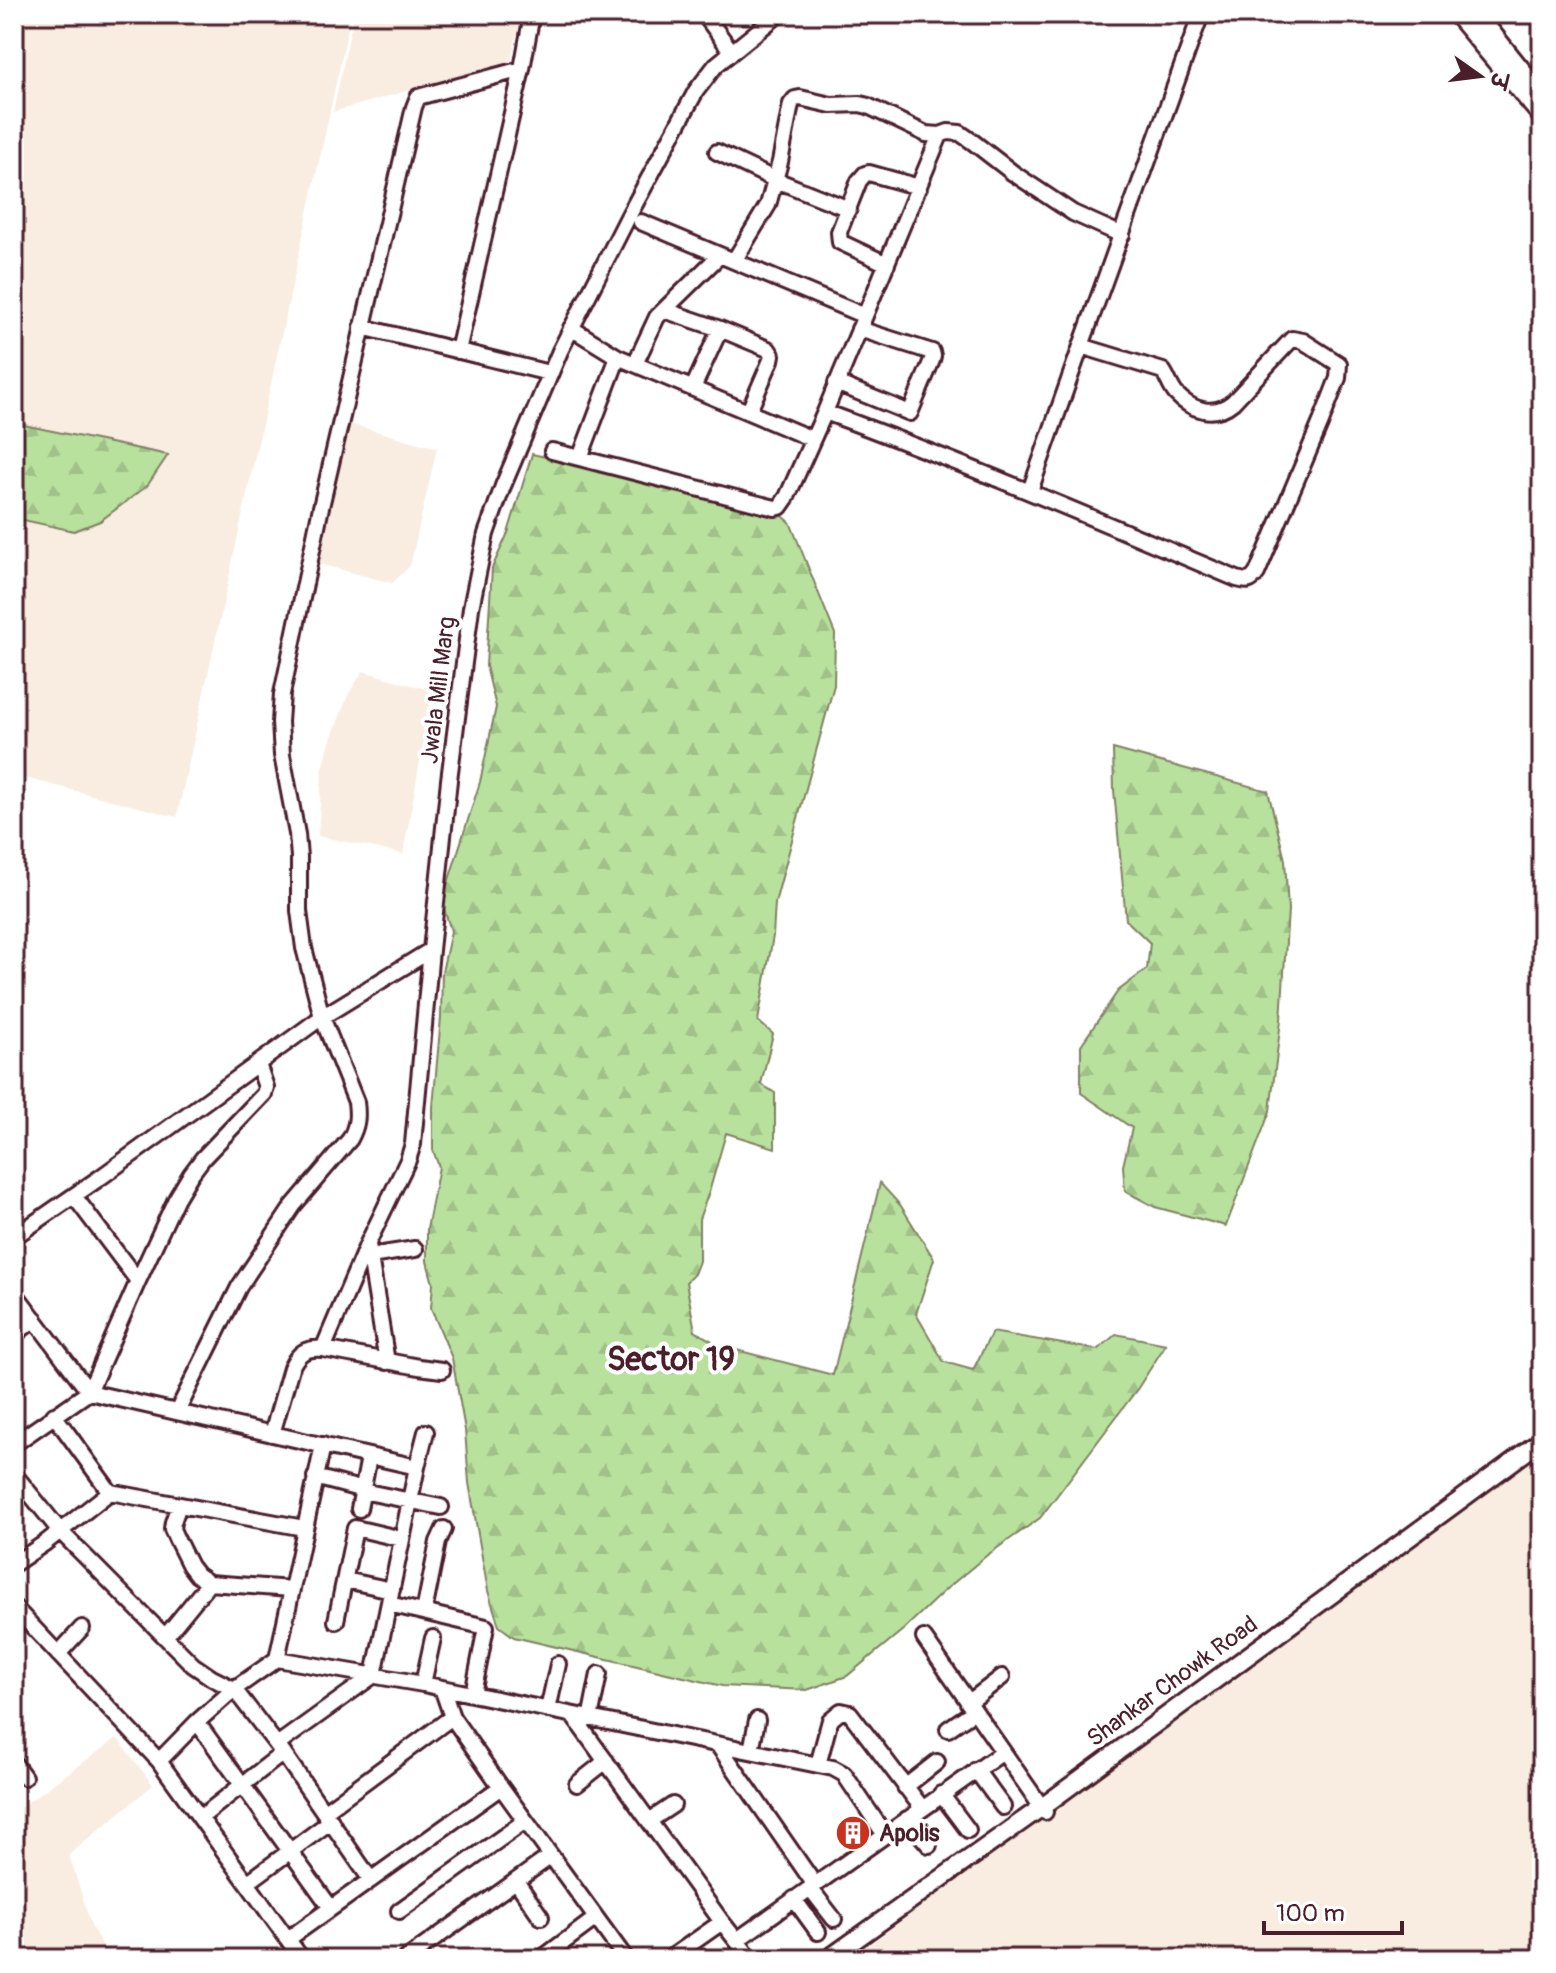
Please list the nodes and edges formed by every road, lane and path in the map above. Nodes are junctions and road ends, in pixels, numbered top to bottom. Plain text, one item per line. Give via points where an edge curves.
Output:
1 (532, 14) edge
2 (704, 14) edge
3 (779, 14) edge
4 (1201, 14) edge
5 (1456, 14) edge
6 (1477, 14) edge
7 (732, 52) junction
8 (522, 69) junction
9 (1542, 95) edge
10 (1542, 117) edge
11 (940, 135) junction
12 (717, 152) dead end
13 (776, 180) junction
14 (919, 187) junction
15 (849, 209) junction
16 (641, 222) dead end
17 (1122, 235) junction
18 (719, 256) junction
19 (734, 261) junction
20 (887, 264) junction
21 (664, 310) junction
22 (862, 323) junction
23 (362, 327) junction
24 (571, 328) junction
25 (720, 329) junction
26 (1081, 346) junction
27 (458, 351) junction
28 (618, 357) junction
29 (635, 364) junction
30 (549, 373) junction
31 (836, 383) junction
32 (693, 388) junction
33 (749, 411) junction
34 (825, 412) junction
35 (910, 413) junction
36 (812, 439) junction
37 (900, 439) junction
38 (552, 451) dead end
39 (580, 458) junction
40 (1030, 491) junction
41 (431, 950) junction
42 (322, 1017) junction
43 (258, 1064) junction
44 (74, 1196) junction
45 (14, 1237) edge
46 (415, 1249) dead end
47 (369, 1250) junction
48 (138, 1281) junction
49 (14, 1292) edge
50 (35, 1319) junction
51 (14, 1335) edge
52 (323, 1349) junction
53 (387, 1362) junction
54 (442, 1370) dead end
55 (89, 1392) junction
56 (177, 1412) junction
57 (54, 1415) junction
58 (426, 1432) dead end
59 (272, 1434) junction
60 (1542, 1440) edge
61 (14, 1444) edge
62 (323, 1445) junction
63 (1542, 1451) edge
64 (369, 1457) junction
65 (417, 1467) junction
66 (14, 1474) edge
67 (315, 1477) junction
68 (359, 1490) junction
69 (110, 1492) junction
70 (410, 1500) junction
71 (179, 1505) junction
72 (441, 1507) dead end
73 (359, 1509) dead end
74 (304, 1528) junction
75 (444, 1529) dead end
76 (60, 1531) junction
77 (402, 1539) junction
78 (14, 1564) edge
79 (345, 1580) junction
80 (209, 1583) junction
81 (291, 1589) junction
82 (390, 1597) junction
83 (14, 1607) edge
84 (424, 1612) junction
85 (336, 1621) dead end
86 (82, 1628) dead end
87 (165, 1637) junction
88 (433, 1638) dead end
89 (924, 1638) dead end
90 (58, 1654) junction
91 (277, 1659) junction
92 (558, 1664) dead end
93 (599, 1674) dead end
94 (374, 1675) junction
95 (1002, 1677) dead end
96 (423, 1684) junction
97 (442, 1688) junction
98 (234, 1689) junction
99 (473, 1694) junction
100 (971, 1707) junction
101 (548, 1710) junction
102 (573, 1716) junction
103 (452, 1717) junction
104 (590, 1719) junction
105 (757, 1720) dead end
106 (197, 1722) junction
107 (948, 1729) dead end
108 (718, 1745) junction
109 (280, 1749) junction
110 (751, 1751) junction
111 (1003, 1752) junction
112 (159, 1761) junction
113 (606, 1761) junction
114 (937, 1762) dead end
115 (14, 1763) edge
116 (818, 1765) junction
117 (976, 1770) junction
118 (24, 1777) dead end
119 (577, 1784) dead end
120 (241, 1786) junction
121 (501, 1787) junction
122 (905, 1787) junction
123 (941, 1794) junction
124 (673, 1805) dead end
125 (1003, 1807) dead end
126 (922, 1808) junction
127 (1044, 1810) junction
128 (328, 1816) junction
129 (200, 1818) junction
130 (907, 1819) junction
131 (525, 1821) junction
132 (649, 1821) junction
133 (968, 1830) dead end
134 (885, 1835) junction
135 (929, 1845) dead end
136 (290, 1852) junction
137 (551, 1856) junction
138 (371, 1880) junction
139 (516, 1881) junction
140 (247, 1883) junction
141 (812, 1887) junction
142 (794, 1899) junction
143 (331, 1908) junction
144 (399, 1911) dead end
145 (541, 1917) dead end
146 (596, 1918) junction
147 (834, 1919) dead end
148 (722, 1922) junction
149 (818, 1932) dead end
150 (288, 1939) junction
151 (737, 1940) junction
152 (302, 1959) edge
153 (406, 1959) edge
154 (541, 1959) edge
155 (626, 1959) edge
156 (669, 1959) edge
157 (751, 1959) edge
158 (828, 1959) edge
159 (842, 1959) edge

1 - 8 street
2 - 7 street
3 - 7 street, Jwala Mill Marg
4 - 17 street
5 - 10 main road
6 - 9 main road
7 - 24 street, Jwala Mill Marg via 696,91
8 - 23 street via 418,97
8 - 27 street
11 - 13 street via 926,134 868,106 795,99
11 - 14 street
11 - 17 street via 954,132 966,137 1066,209
12 - 13 street
13 - 15 street
13 - 19 street via 768,205
14 - 15 street via 865,174
14 - 20 street
15 - 20 street via 840,242
16 - 18 street
17 - 26 street
18 - 19 street
18 - 21 street
19 - 22 street via 813,293
20 - 22 street
21 - 25 street
21 - 29 street
22 - 31 street
22 - 35 street via 932,352
23 - 27 street
23 - 42 street via 296,623 280,722 299,857 304,948
24 - 28 street
24 - 30 street, Jwala Mill Marg
25 - 32 street
25 - 33 street via 771,352
26 - 40 street
26 - 40 street via 1163,371 1177,395 1212,411 1233,402 1292,339 1335,360 1340,370 1257,573 1247,582
27 - 30 street
28 - 29 street
28 - 39 street
29 - 32 street
30 - 41 street, Jwala Mill Marg via 503,486 478,569
31 - 34 street
31 - 35 street
32 - 33 street
33 - 36 street
34 - 36 street
34 - 37 street
35 - 37 street
36 - 39 street via 784,503 775,508
37 - 40 street
38 - 39 street
41 - 42 street
41 - 47 street, Jwala Mill Marg via 413,1144
42 - 43 street
42 - 56 street via 356,1102 356,1128 253,1264
43 - 44 street
43 - 48 street via 264,1094 191,1174
44 - 45 street
44 - 48 street
46 - 47 street
47 - 52 street, Jwala Mill Marg
47 - 53 street
48 - 55 street
49 - 50 street
50 - 51 street
50 - 55 street
52 - 53 street
52 - 59 street via 303,1351 296,1358
53 - 54 street
55 - 56 street
55 - 57 street
56 - 59 street
57 - 61 street
57 - 69 street
58 - 65 street
59 - 62 street
60 - 127 main road, Shankar Chowk Road
62 - 64 street
62 - 67 street
63 - 127 main road, Shankar Chowk Road
64 - 65 street
64 - 68 street
65 - 70 street
66 - 76 street
67 - 68 street
67 - 74 street
68 - 70 street
68 - 73 street
69 - 71 street
69 - 76 street
70 - 72 street
70 - 77 street
71 - 74 street
71 - 80 street via 172,1529 190,1566
74 - 81 street
75 - 84 street
76 - 78 street
76 - 87 street
77 - 79 street via 355,1528
77 - 82 street
79 - 82 street
79 - 85 street
80 - 81 street
80 - 87 street
81 - 91 street
82 - 84 street
82 - 94 street
83 - 90 street
84 - 99 street via 486,1627
86 - 90 street
87 - 98 street via 193,1665
88 - 96 street
89 - 100 street via 962,1682
90 - 112 street
91 - 94 street
91 - 98 street
92 - 101 street
93 - 104 street
94 - 96 street
94 - 109 street
95 - 100 street
96 - 97 street
97 - 99 street
97 - 103 street
98 - 106 street
98 - 109 street
99 - 101 street
100 - 107 street
100 - 111 street
101 - 102 street
102 - 104 street
102 - 113 street
103 - 121 street
103 - 128 street
104 - 108 street
105 - 110 street
106 - 112 street
106 - 120 street
108 - 110 street
108 - 141 street
109 - 120 street
109 - 128 street
110 - 116 street
111 - 117 street
111 - 127 street
112 - 129 street
113 - 119 street
113 - 132 street
114 - 122 street
115 - 118 street
116 - 122 street via 830,1720 846,1711
116 - 134 street via 844,1774
117 - 123 street
117 - 125 street
120 - 129 street
120 - 136 street
121 - 131 street
121 - 138 street
122 - 126 street
123 - 126 street
123 - 133 street
124 - 132 street
126 - 130 street
127 - 158 main road, Shankar Chowk Road
127 - 159 main road, Shankar Chowk Road
128 - 136 street
128 - 138 street
129 - 140 street
130 - 134 street
130 - 135 street
131 - 137 street
131 - 144 street
132 - 148 street
134 - 141 street
136 - 140 street
136 - 143 street
137 - 139 street
137 - 146 street
138 - 143 street
139 - 145 street
139 - 153 street
140 - 150 street
141 - 142 street
141 - 147 street
142 - 149 street
142 - 151 street
143 - 150 street
146 - 154 street
146 - 155 street
148 - 151 street
148 - 156 street
150 - 152 street
151 - 157 street

